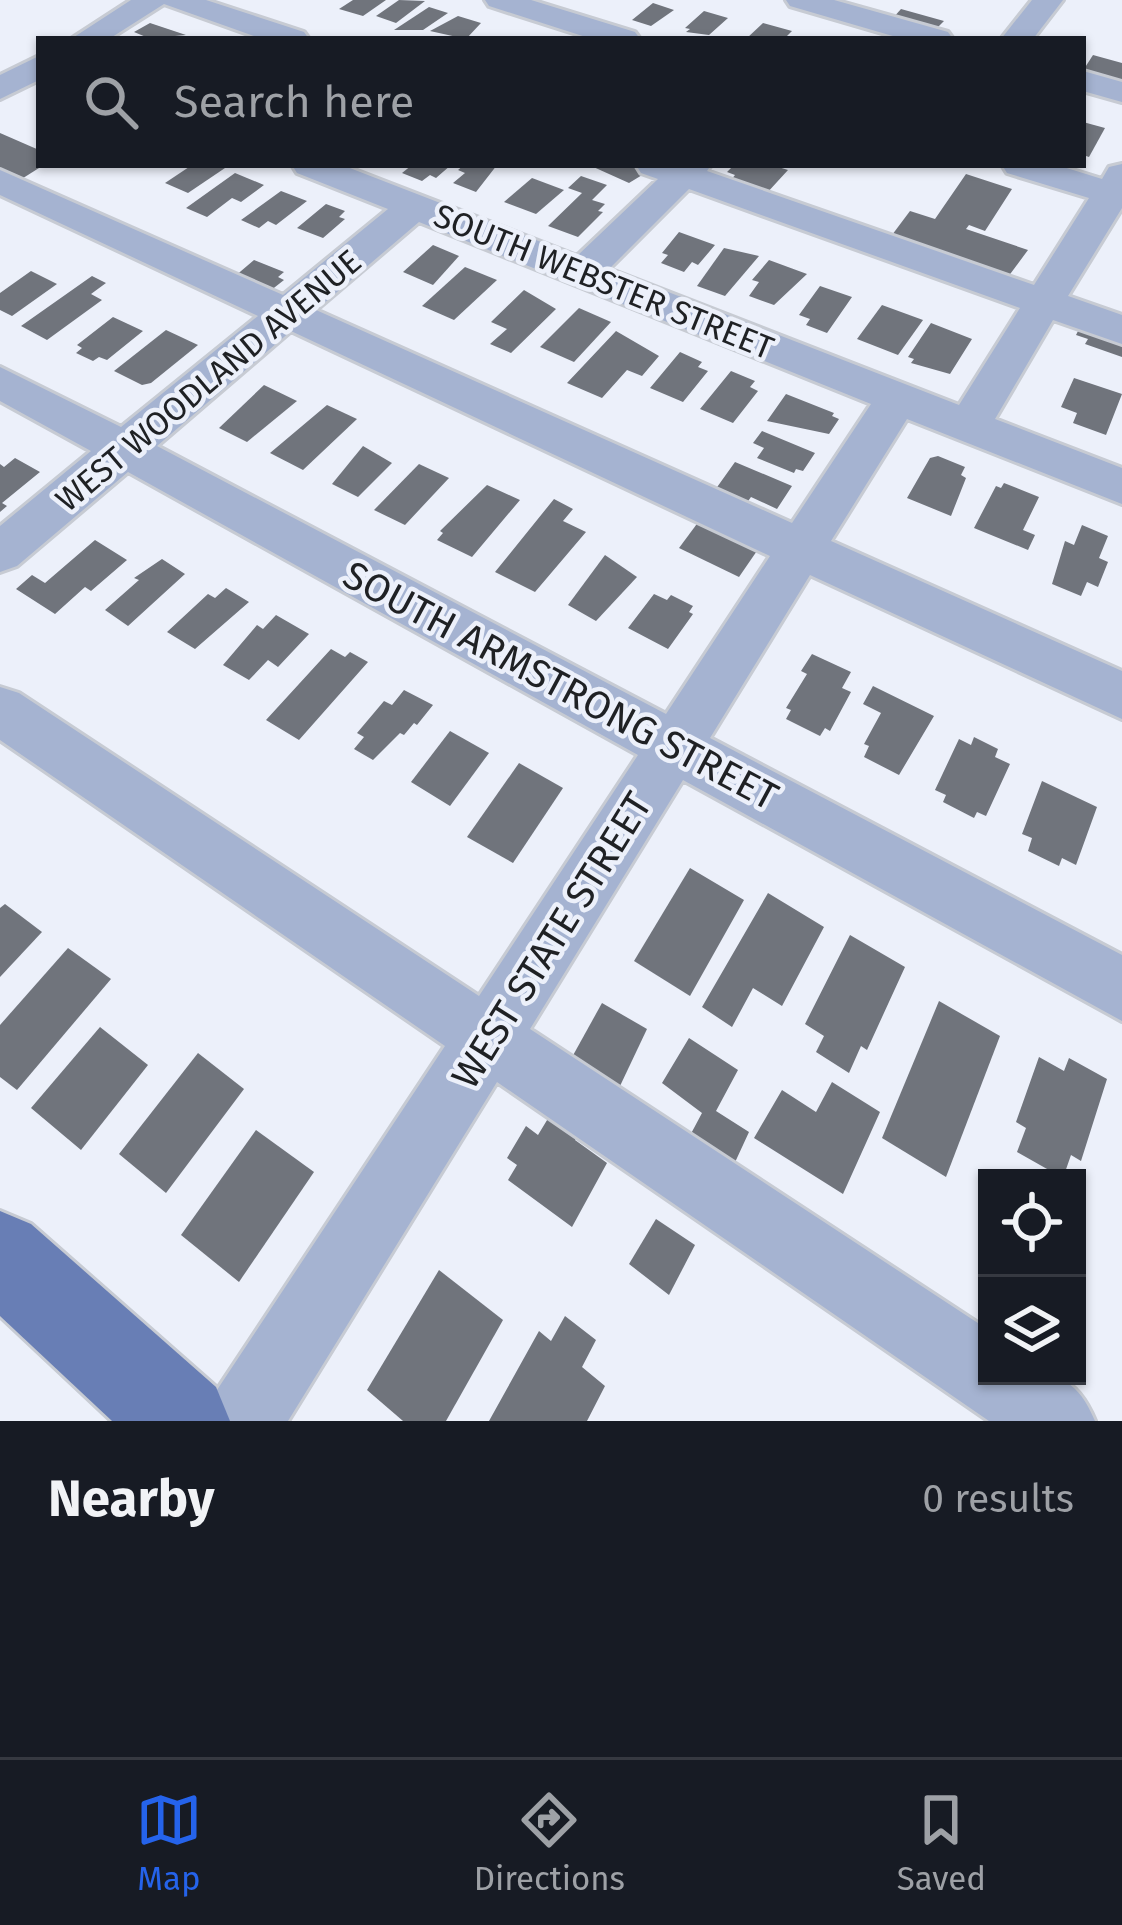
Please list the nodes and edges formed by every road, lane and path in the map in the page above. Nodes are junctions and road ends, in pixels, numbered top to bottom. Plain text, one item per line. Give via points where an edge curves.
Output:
1 (152, 0) edge
2 (176, 0) edge
3 (500, 0) edge
4 (801, 0) edge
5 (1048, 0) edge
6 (853, 6) edge
7 (568, 9) edge
8 (92, 36) edge
9 (284, 36) edge
10 (618, 36) edge
11 (823, 36) edge
12 (929, 36) edge
13 (1019, 36) edge
14 (0, 42) edge
15 (36, 60) edge
16 (36, 64) edge
17 (1086, 82) edge
18 (0, 89) edge
19 (1122, 92) edge
20 (318, 168) edge
21 (676, 168) edge
22 (1032, 168) edge
23 (0, 181) edge
24 (1118, 189) edge
25 (415, 206) junction
26 (583, 272) junction
27 (1042, 302) junction
28 (289, 314) junction
29 (1122, 330) edge
30 (0, 382) edge
31 (897, 398) junction
32 (968, 426) junction
33 (124, 449) junction
34 (1122, 487) edge
35 (802, 550) junction
36 (0, 553) edge
37 (1122, 696) edge
38 (0, 710) edge
39 (673, 746) junction
40 (1122, 989) edge
41 (490, 1038) junction
42 (0, 1255) edge
43 (978, 1368) edge
44 (1003, 1385) edge
45 (182, 1421) edge
46 (243, 1421) edge
47 (1056, 1421) edge

1 - 8 street
2 - 9 street
3 - 7 street
4 - 6 street
5 - 13 street
6 - 11 street
6 - 12 street
7 - 10 street
14 - 15 street
16 - 18 street
17 - 19 street
20 - 25 street, SOUTH WEBSTER STREET
21 - 26 street
21 - 27 street
22 - 24 street
23 - 28 street
24 - 27 street
25 - 26 street, SOUTH WEBSTER STREET
25 - 28 street, WEST WOODLAND AVENUE
26 - 31 street, SOUTH WEBSTER STREET
27 - 29 street
27 - 32 street
28 - 33 street, WEST WOODLAND AVENUE
28 - 35 street
30 - 33 street, SOUTH ARMSTRONG STREET
31 - 32 street, SOUTH WEBSTER STREET
31 - 35 street, WEST STATE STREET
32 - 34 street
33 - 36 street, WEST WOODLAND AVENUE
33 - 39 street, SOUTH ARMSTRONG STREET
35 - 37 street
35 - 39 street, WEST STATE STREET
38 - 41 street
39 - 40 street, SOUTH ARMSTRONG STREET
39 - 41 street, WEST STATE STREET
41 - 43 street
41 - 46 street, WEST STATE STREET
42 - 45 main road
44 - 47 street

